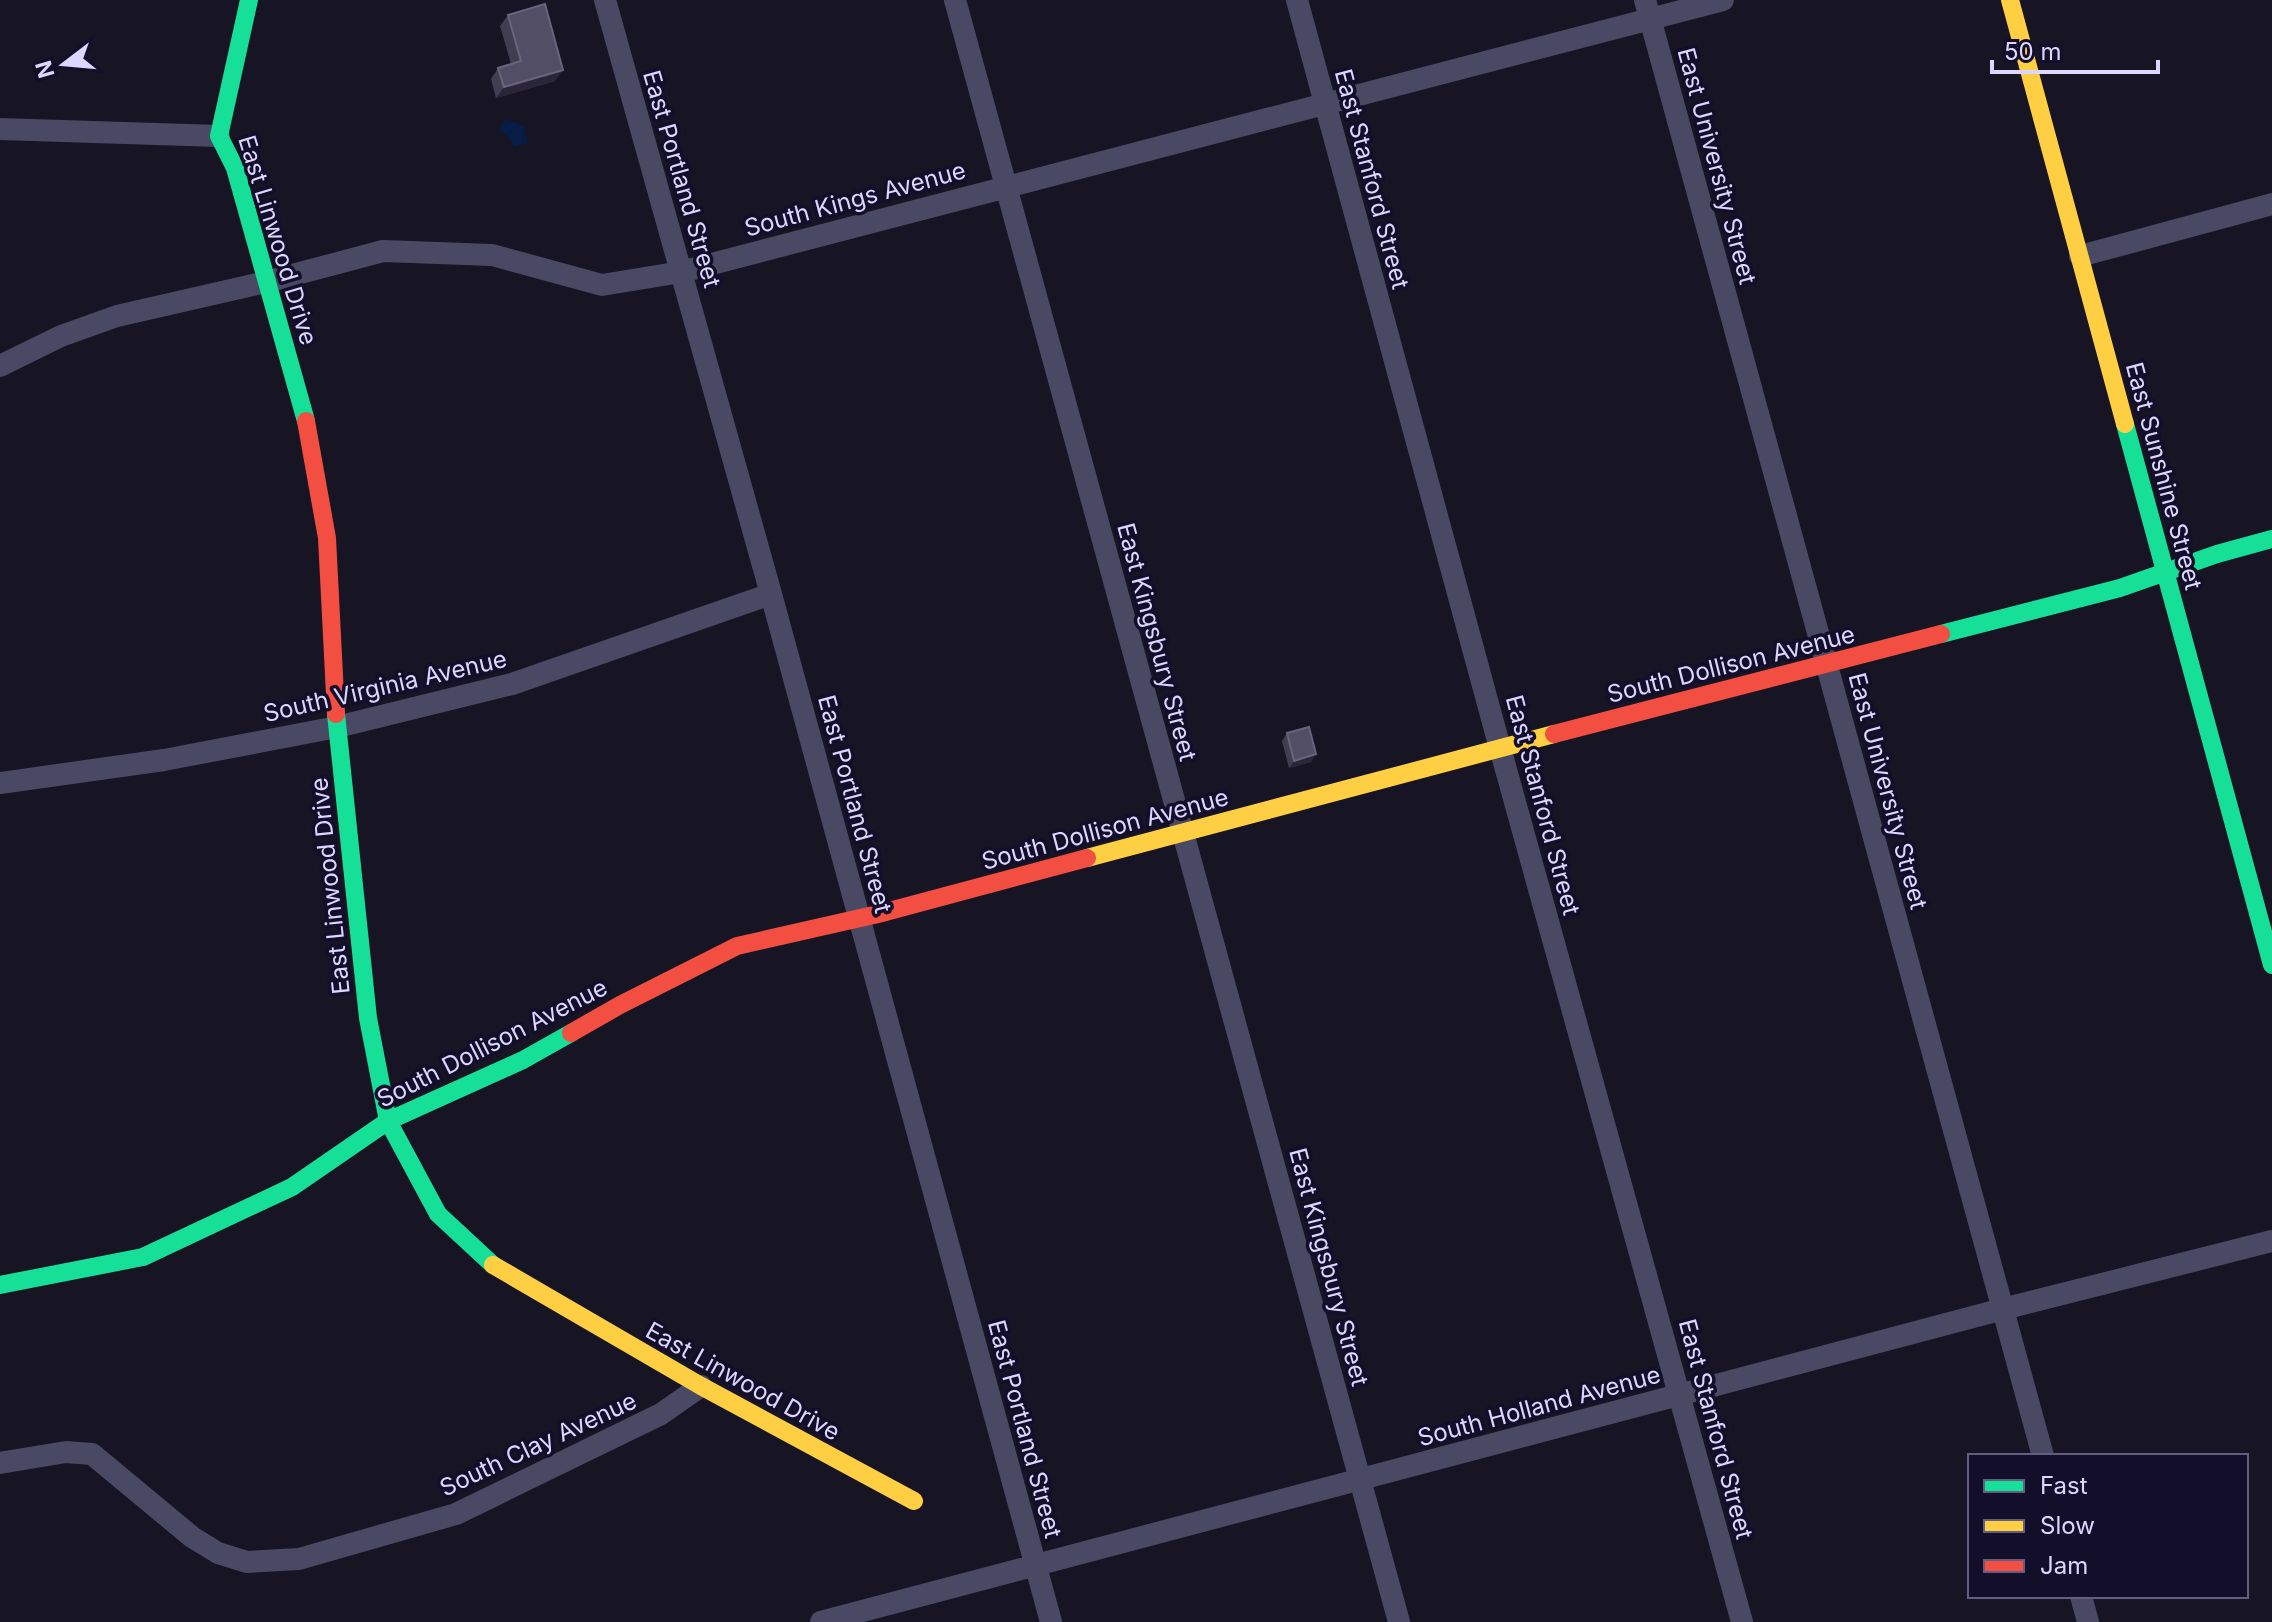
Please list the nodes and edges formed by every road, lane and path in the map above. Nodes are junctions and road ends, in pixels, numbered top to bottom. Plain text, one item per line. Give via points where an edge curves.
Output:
1 (249, 0) edge
2 (605, 0) edge
3 (955, 0) edge
4 (1297, 0) edge
5 (1723, 0) edge
6 (2010, 0) edge
7 (1648, 10) edge
8 (1324, 104) junction
9 (0, 129) edge
10 (219, 136) junction
11 (1006, 186) junction
12 (2272, 204) edge
13 (2080, 256) junction
14 (681, 272) junction
15 (266, 282) junction
16 (0, 366) edge
17 (2272, 539) edge
18 (2166, 572) junction
19 (771, 594) junction
20 (1827, 664) junction
21 (337, 727) junction
22 (1500, 748) junction
23 (0, 783) edge
24 (1183, 833) junction
25 (860, 919) junction
26 (2272, 965) edge
27 (388, 1121) junction
28 (2272, 1241) edge
29 (0, 1285) edge
30 (2003, 1309) junction
31 (701, 1386) junction
32 (1680, 1396) junction
33 (2042, 1454) edge
34 (1, 1459) edge
35 (1360, 1480) junction
36 (914, 1501) dead end
37 (1036, 1566) junction
38 (2082, 1598) edge
39 (821, 1622) edge
40 (1051, 1622) edge
41 (1399, 1622) edge
42 (1742, 1622) edge
43 (2088, 1622) edge

1 - 10 street, East Linwood Drive
2 - 14 street, East Portland Street
3 - 11 street, East Kingsbury Street
4 - 8 street, East Stanford Street
5 - 7 street, South Kings Avenue
6 - 13 street, East Sunshine Street
7 - 8 street, South Kings Avenue
7 - 20 street, East University Street
8 - 11 street, South Kings Avenue
8 - 22 street, East Stanford Street
9 - 10 street
10 - 15 street, East Linwood Drive via 235,168
11 - 14 street, South Kings Avenue
11 - 24 street, East Kingsbury Street
12 - 13 street
13 - 18 street, East Sunshine Street
14 - 15 street, South Kings Avenue via 602,285 492,255 383,251
14 - 19 street, East Portland Street
15 - 16 street, South Kings Avenue via 117,316
15 - 21 street, East Linwood Drive via 303,406 327,538
17 - 18 street, South Dollison Avenue
18 - 20 street, South Dollison Avenue
18 - 26 street, East Sunshine Street
19 - 21 street, South Virginia Avenue via 512,684
19 - 25 street, East Portland Street
20 - 22 street, South Dollison Avenue
20 - 30 street, East University Street
21 - 23 street, South Virginia Avenue via 164,760
21 - 27 street, East Linwood Drive via 368,1018
22 - 24 street, South Dollison Avenue
22 - 32 street, East Stanford Street
24 - 25 street, South Dollison Avenue
24 - 35 street, East Kingsbury Street
25 - 27 street, South Dollison Avenue via 737,946 523,1060
25 - 37 street, East Portland Street
27 - 29 street, South Dollison Avenue via 292,1187 143,1257
27 - 31 street, East Linwood Drive via 438,1214 494,1266
28 - 30 street, South Holland Avenue
30 - 32 street, South Holland Avenue
30 - 33 street, East University Street
31 - 34 street, South Clay Avenue via 661,1414 456,1514 299,1559 247,1562 218,1553 92,1454
31 - 36 street, East Linwood Drive
32 - 35 street, South Holland Avenue
32 - 42 street, East Stanford Street
35 - 37 street, South Holland Avenue
35 - 41 street, East Kingsbury Street
37 - 39 street, South Holland Avenue
37 - 40 street, East Portland Street
38 - 43 street

